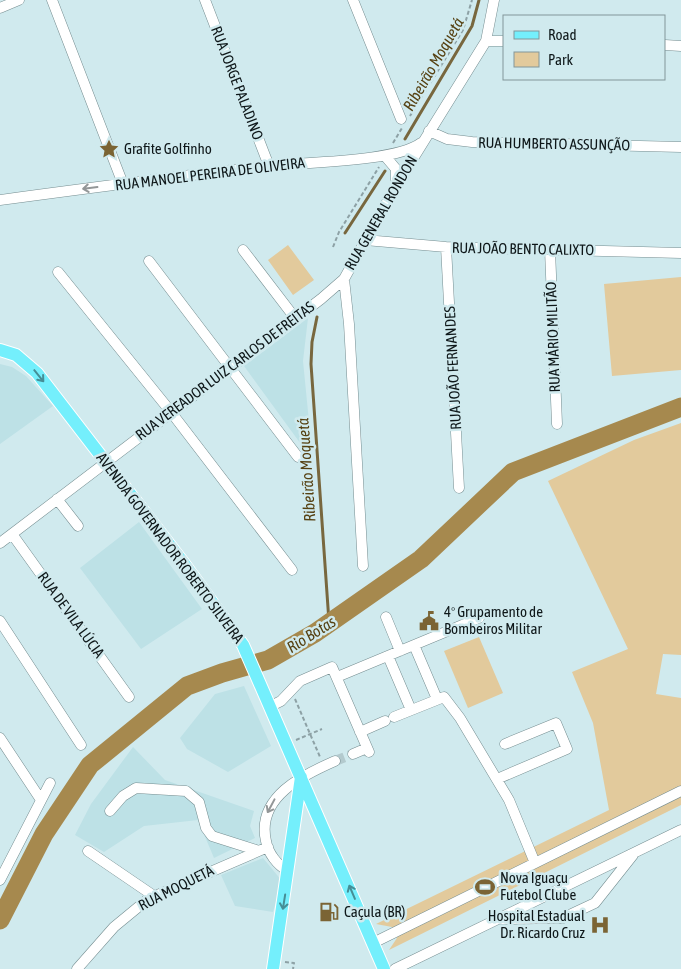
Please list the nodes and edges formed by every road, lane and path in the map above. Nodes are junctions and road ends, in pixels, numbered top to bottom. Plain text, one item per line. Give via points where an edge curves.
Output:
1 (19, 0) edge
2 (52, 0) edge
3 (205, 0) edge
4 (353, 0) edge
5 (472, 0) edge
6 (494, 0) edge
7 (0, 8) edge
8 (486, 41) junction
9 (503, 41) edge
10 (666, 45) edge
11 (681, 46) edge
12 (405, 120) junction
13 (429, 131) junction
14 (423, 141) junction
15 (681, 147) edge
16 (385, 156) junction
17 (269, 166) junction
18 (123, 184) junction
19 (396, 186) junction
20 (0, 200) edge
21 (365, 240) junction
22 (333, 247) dead end
23 (446, 247) junction
24 (243, 250) dead end
25 (550, 250) junction
26 (681, 252) edge
27 (149, 261) dead end
28 (58, 272) dead end
29 (344, 279) junction
30 (295, 318) junction
31 (0, 350) edge
32 (230, 367) junction
33 (171, 412) junction
34 (557, 424) dead end
35 (298, 457) dead end
36 (105, 462) junction
37 (459, 488) dead end
38 (56, 499) junction
39 (78, 526) dead end
40 (12, 534) junction
41 (0, 543) edge
42 (363, 566) dead end
43 (292, 570) dead end
44 (386, 617) dead end
45 (479, 618) dead end
46 (0, 621) edge
47 (414, 645) junction
48 (400, 651) junction
49 (388, 656) junction
50 (337, 677) junction
51 (291, 690) junction
52 (129, 697) dead end
53 (437, 699) junction
54 (270, 706) junction
55 (411, 710) junction
56 (322, 729) dead end
57 (360, 732) junction
58 (310, 734) junction
59 (0, 738) edge
60 (286, 744) junction
61 (505, 744) dead end
62 (80, 745) dead end
63 (352, 754) tunnel mouth
64 (335, 761) tunnel mouth
65 (324, 766) junction
66 (301, 777) junction
67 (497, 779) junction
68 (50, 783) dead end
69 (681, 791) edge
70 (41, 800) junction
71 (110, 811) dead end
72 (294, 819) junction
73 (320, 821) junction
74 (681, 830) edge
75 (268, 847) junction
76 (256, 850) junction
77 (88, 851) dead end
78 (635, 852) junction
79 (536, 863) junction
80 (288, 871) junction
81 (0, 878) edge
82 (154, 896) junction
83 (498, 920) junction
84 (373, 943) junction
85 (402, 968) edge
86 (77, 969) edge
87 (273, 969) edge
88 (384, 969) edge

1 - 7 street
2 - 18 street
3 - 17 street, RUA JORGE PALADINO
4 - 12 street
5 - 12 path via 463,30
6 - 8 street, RUA GENERAL RONDON
8 - 9 street
8 - 13 street, RUA GENERAL RONDON
10 - 11 street
12 - 16 path
13 - 14 street, RUA GENERAL RONDON
13 - 15 street, RUA HUMBERTO ASSUNÇÃO via 447,139 472,142
14 - 16 street, RUA MANOEL PEREIRA DE OLIVEIRA
14 - 19 street, RUA GENERAL RONDON
16 - 17 street, RUA MANOEL PEREIRA DE OLIVEIRA
16 - 19 street via 396,169
16 - 22 path
17 - 18 street, RUA MANOEL PEREIRA DE OLIVEIRA
18 -> 20 street, RUA MANOEL PEREIRA DE OLIVEIRA
19 - 21 street, RUA GENERAL RONDON
21 - 23 street, RUA JOÃO BENTO CALIXTO
21 - 29 street, RUA GENERAL RONDON
23 - 25 street, RUA JOÃO BENTO CALIXTO
23 - 37 street, RUA JOÃO FERNANDES
24 - 30 street
25 - 26 street, RUA JOÃO BENTO CALIXTO
25 - 34 street, RUA MÁRIO MILITÃO
27 - 32 street
28 - 33 street
29 - 30 street, RUA VEREADOR LUIZ CARLOS DE FREITAS
29 - 42 street, RUA GENERAL RONDON
30 - 32 street, RUA VEREADOR LUIZ CARLOS DE FREITAS
31 -> 36 main road, AVENIDA GOVERNADOR ROBERTO SILVEIRA via 19,357 37,373
32 - 33 street, RUA VEREADOR LUIZ CARLOS DE FREITAS
32 - 35 street
33 - 36 street, RUA VEREADOR LUIZ CARLOS DE FREITAS
33 - 43 street
36 - 38 street, RUA VEREADOR LUIZ CARLOS DE FREITAS
36 - 54 main road, AVENIDA GOVERNADOR ROBERTO SILVEIRA via 242,645
38 - 39 street
38 - 40 street, RUA VEREADOR LUIZ CARLOS DE FREITAS
40 - 41 street, RUA VEREADOR LUIZ CARLOS DE FREITAS
40 - 52 street, RUA DE VILA LÚCIA
44 - 48 street
45 - 47 street
46 - 62 street
47 - 48 street
47 - 53 street
48 - 49 street
49 - 50 street
49 - 55 street
50 - 51 street via 332,667 300,681
50 - 57 street
51 - 54 street via 281,701
51 - 58 path
53 - 55 street
53 - 67 street via 444,696
54 - 60 main road, AVENIDA GOVERNADOR ROBERTO SILVEIRA
55 - 57 street
56 - 58 path
57 - 63 street via 368,750
58 - 60 path
58 - 65 path
59 - 70 street
60 - 66 main road, AVENIDA GOVERNADOR ROBERTO SILVEIRA
61 - 67 street via 556,723 567,750
64 - 65 street
65 - 66 street
66 - 72 main road
66 - 73 main road, AVENIDA GOVERNADOR ROBERTO SILVEIRA
66 -> 75 street via 285,789 269,808 265,828
67 - 79 street
68 - 70 street
69 - 79 street
70 - 81 street
71 - 76 street via 122,796 136,788 186,792 199,802 206,828 212,836
72 - 73 main road via 310,815
72 - 80 main road
84 -> 73 main road, AVENIDA GOVERNADOR ROBERTO SILVEIRA
74 - 78 street
75 - 76 street, RUA MOQUETÁ
75 - 80 street
76 - 82 street, RUA MOQUETÁ
77 - 82 street
78 - 83 street
78 - 83 street via 595,903 563,918
79 - 84 street
80 -> 87 main road
82 - 86 street, RUA MOQUETÁ via 114,927
83 - 85 street
84 - 88 main road, AVENIDA GOVERNADOR ROBERTO SILVEIRA

